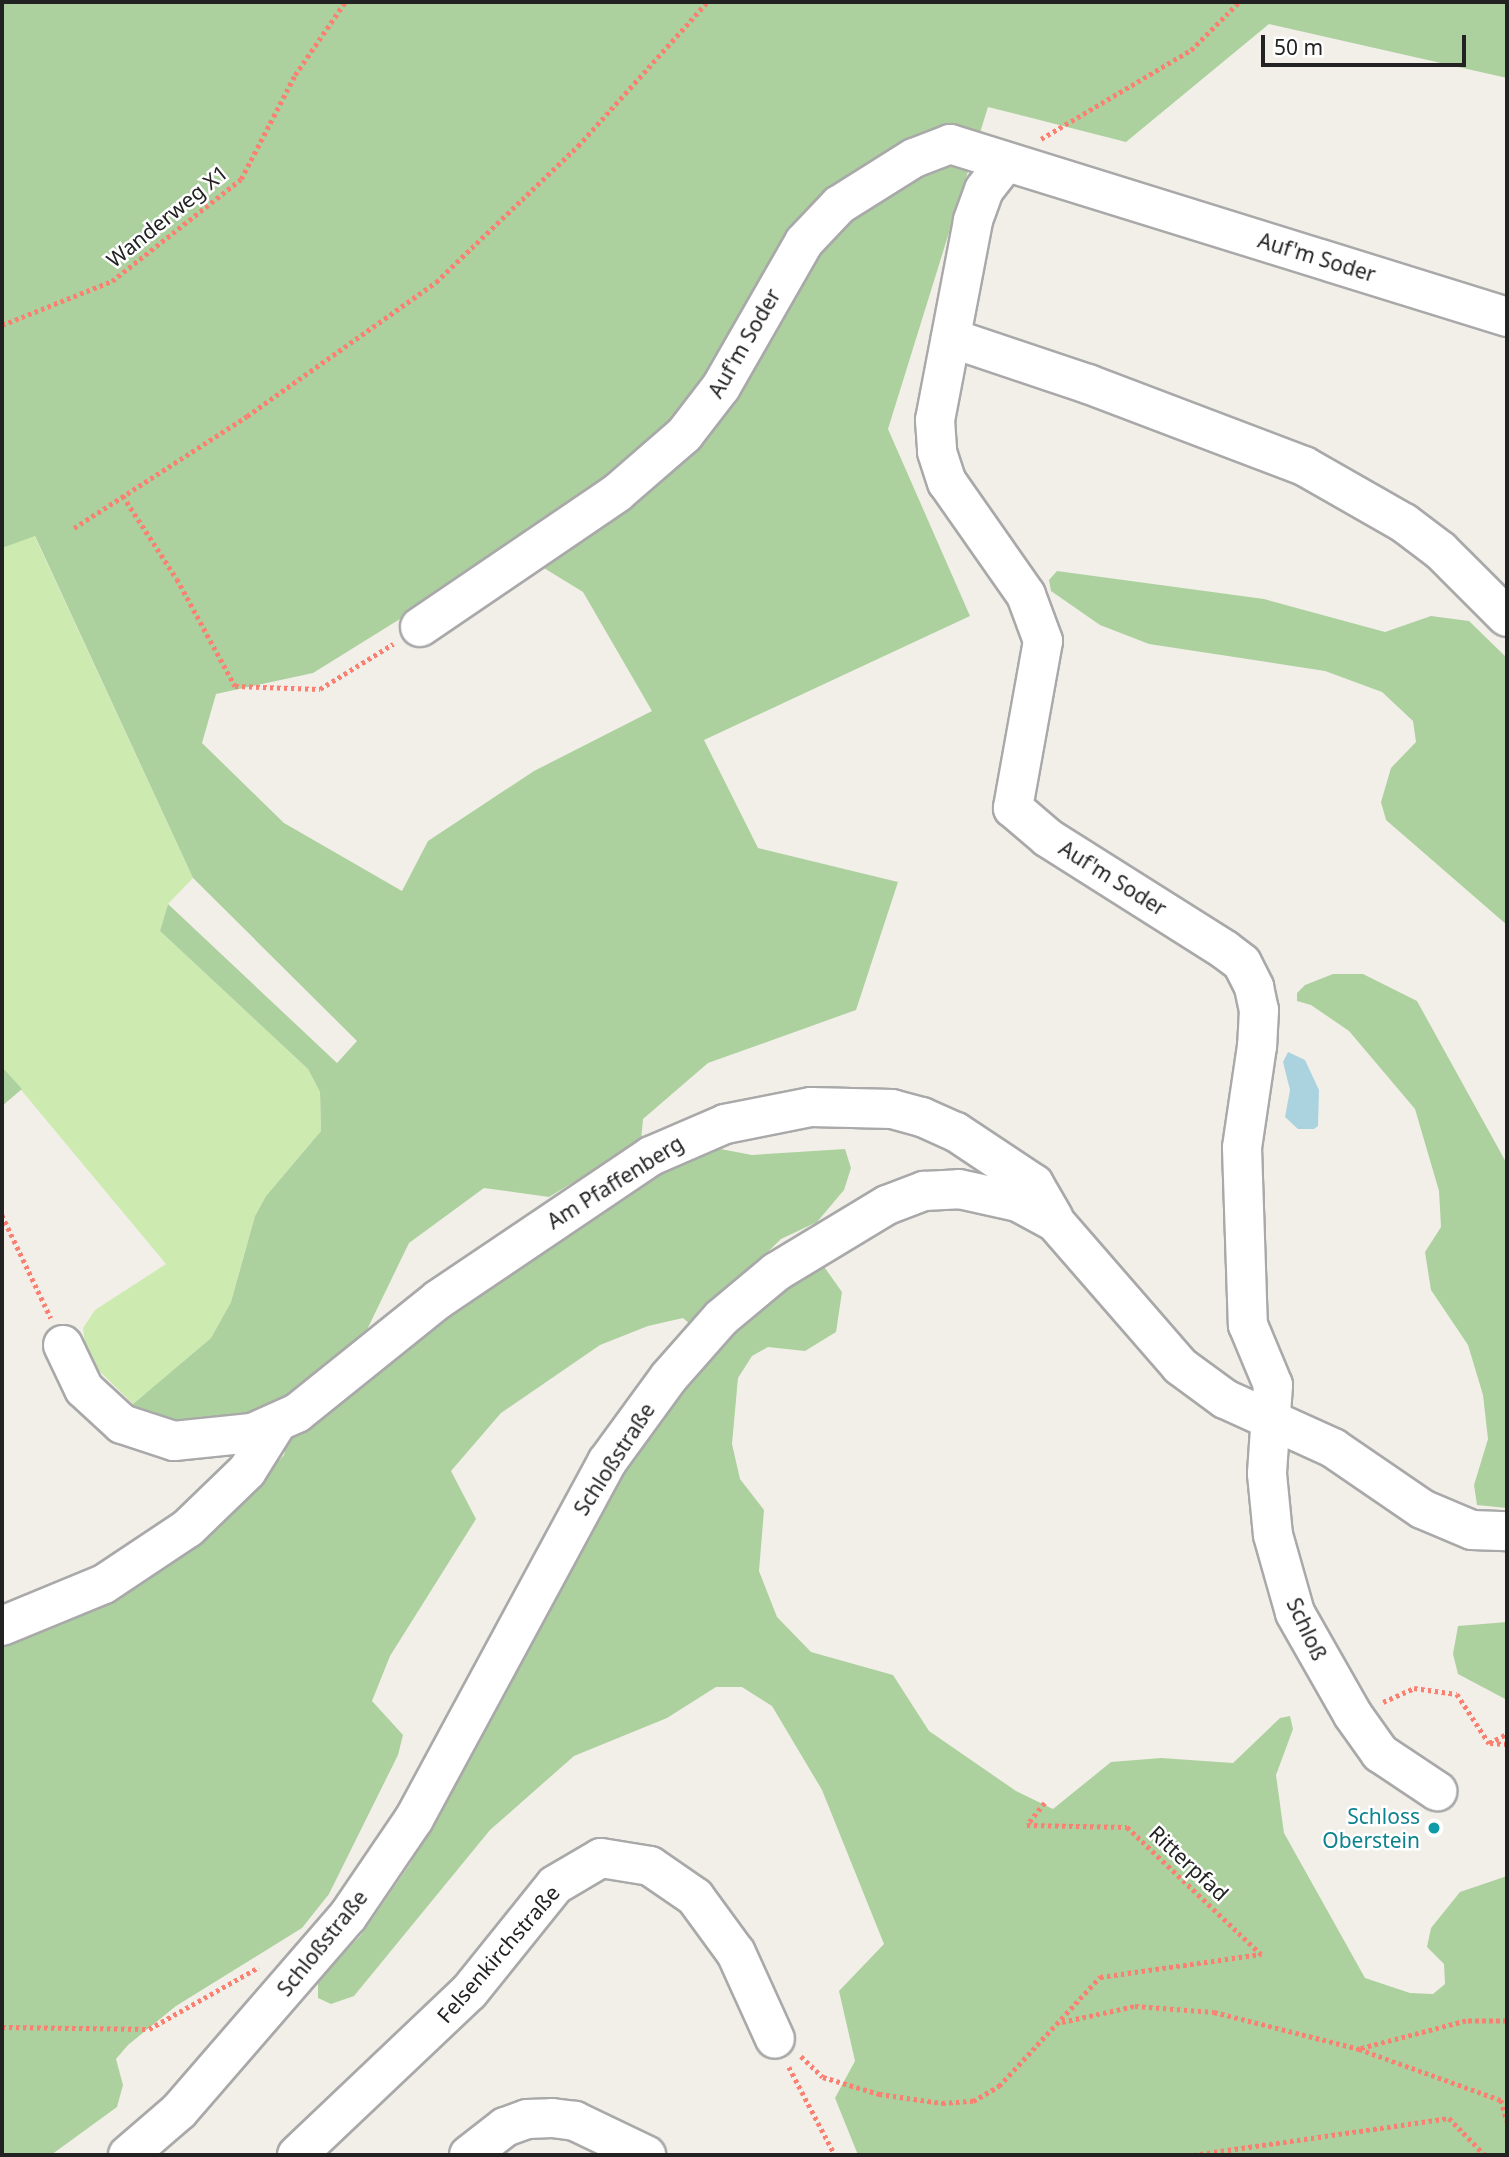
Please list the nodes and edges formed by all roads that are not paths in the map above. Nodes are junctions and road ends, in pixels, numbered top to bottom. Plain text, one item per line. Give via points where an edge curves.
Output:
1 (1005, 163) junction
2 (1507, 317) edge
3 (951, 338) junction
4 (1507, 617) edge
5 (420, 627) road end
6 (1055, 1222) junction
7 (63, 1345) road end
8 (277, 1423) junction
9 (1272, 1424) junction
10 (1506, 1531) edge
11 (2, 1626) edge
12 (1437, 1791) dead end
13 (775, 2039) road end
14 (128, 2155) edge
15 (297, 2155) edge
16 (469, 2155) edge
17 (646, 2155) edge

1 - 2 street, Auf'm Soder
1 - 3 street, Auf'm Soder via 985,190 973,220
1 - 5 street, Auf'm Soder via 950,145 914,158 839,205 804,242 721,387 684,435 617,493
3 - 4 street via 1100,388 1304,467 1404,523 1441,551
3 - 9 street, Auf'm Soder via 935,420 937,452 947,482 1027,595 1042,641 1013,808 1048,838 1225,950 1242,963 1254,987 1259,1010 1257,1046 1242,1148 1248,1325 1273,1385
6 - 8 street, Am Pfaffenberg via 1034,1184 956,1132 922,1117 892,1109 811,1107 725,1124 688,1136 603,1185 439,1299 320,1396
6 - 9 street, Schloßstraße via 1180,1366 1225,1399
6 - 14 street, Schloßstraße via 995,1195 959,1189 924,1191 835,1233 776,1272 721,1318 669,1377 607,1462 414,1819 348,1916 179,2110
7 - 8 street, Am Pfaffenberg via 83,1389 102,1408 148,1436 204,1441 242,1436
8 - 11 street, Am Pfaffenberg via 247,1471 188,1528 104,1584
9 - 10 street, Schloßstraße via 1333,1448 1422,1509 1472,1530
9 - 12 street, Schloß via 1267,1475 1273,1535 1296,1613 1353,1715 1380,1753
13 - 15 street, Felsenkirchstraße via 736,1953 695,1897 650,1866 601,1858 555,1885 469,1992
16 - 17 street via 505,2127 527,2119 552,2118 575,2121

